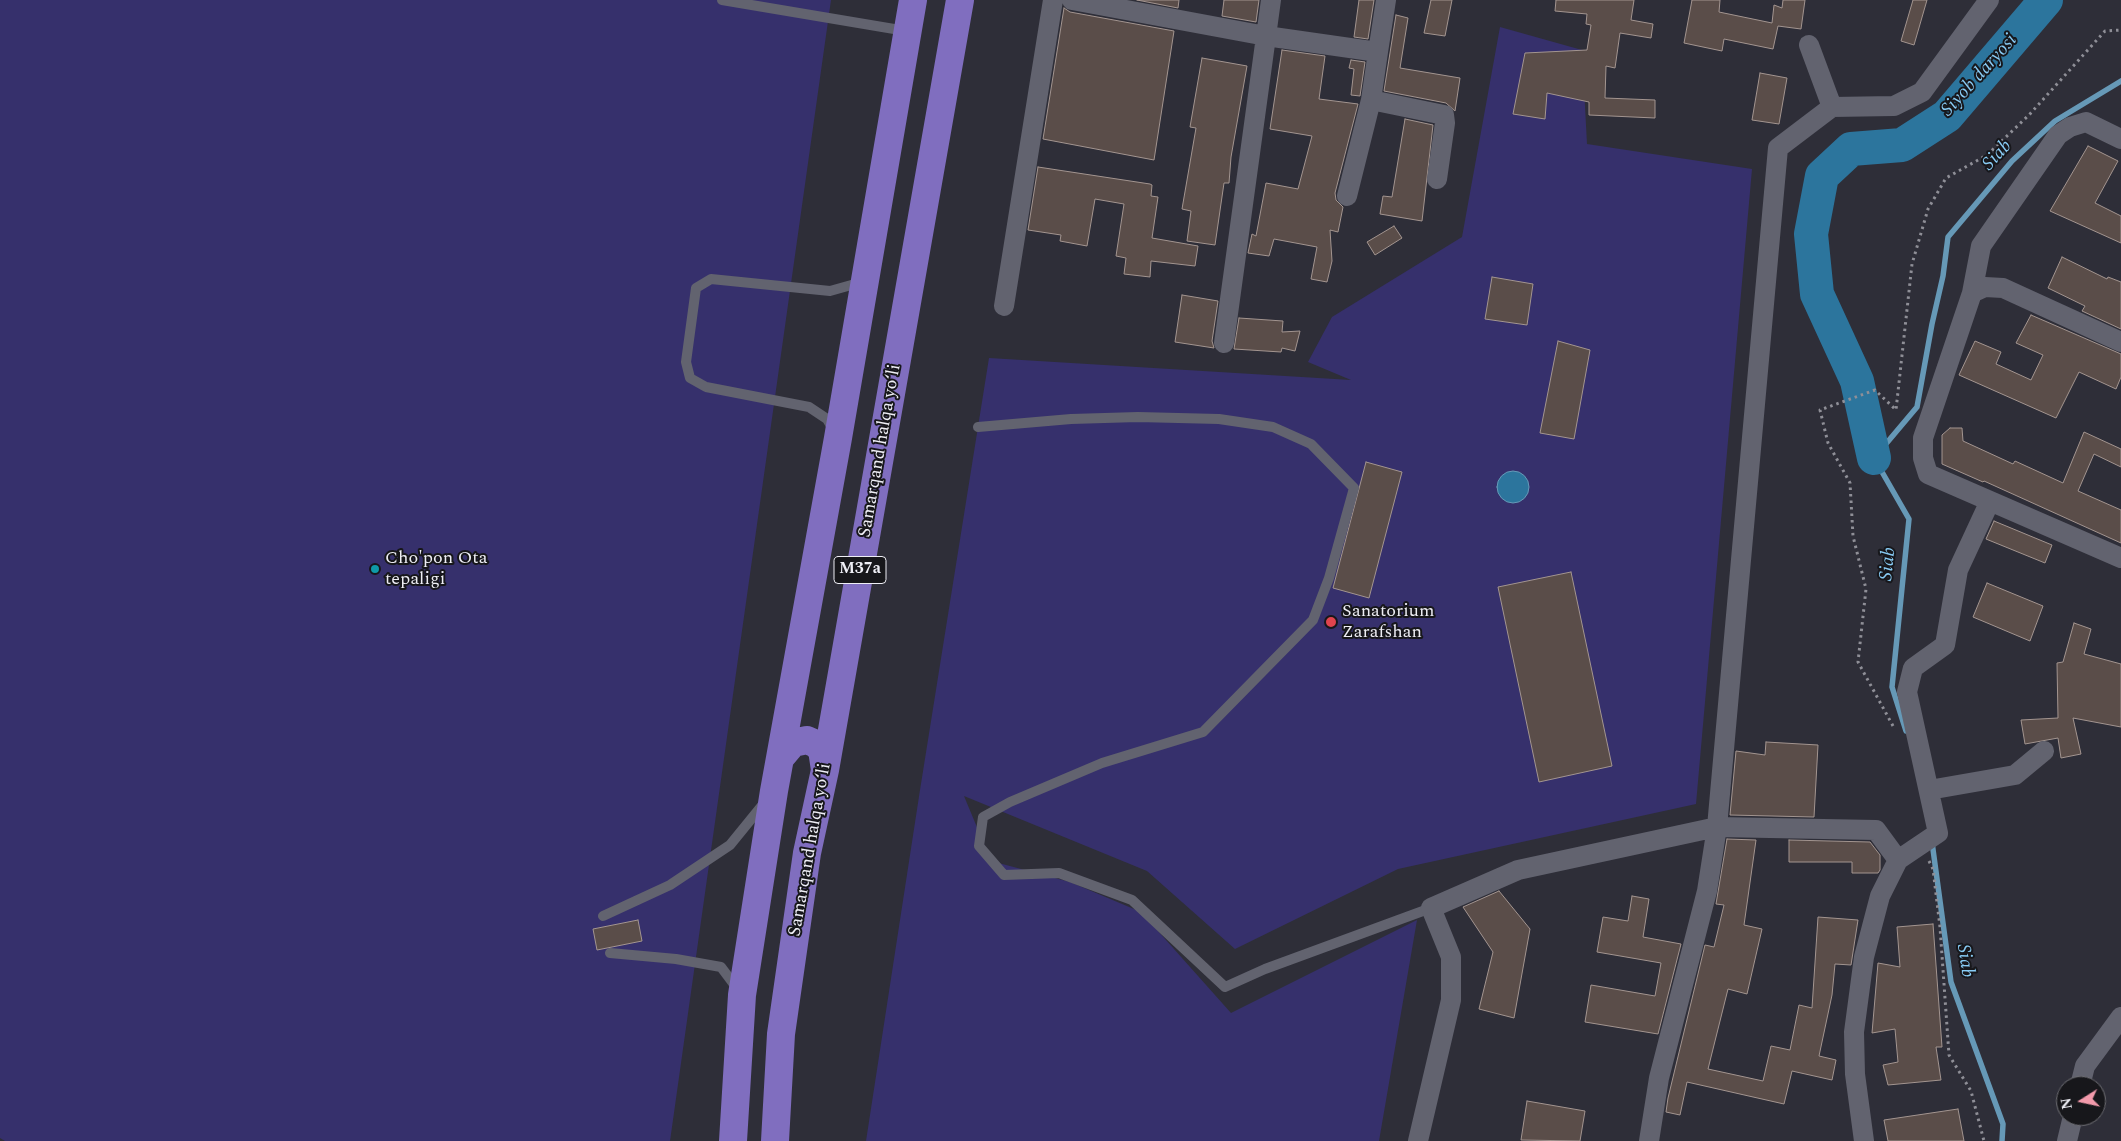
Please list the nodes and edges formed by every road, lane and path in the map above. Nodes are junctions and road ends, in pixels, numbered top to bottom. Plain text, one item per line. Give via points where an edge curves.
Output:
1 (722, 0) edge
2 (913, 0) edge
3 (960, 0) edge
4 (1053, 0) edge
5 (1072, 0) edge
6 (1270, 0) edge
7 (1386, 0) edge
8 (1989, 0) edge
9 (2121, 30) edge
10 (908, 31) junction
11 (1266, 36) junction
12 (1810, 45) dead end
13 (1378, 52) junction
14 (1370, 100) junction
15 (1832, 107) junction
16 (2121, 139) edge
17 (1436, 179) dead end
18 (1347, 196) dead end
19 (865, 282) junction
20 (1972, 293) junction
21 (1004, 306) dead end
22 (2121, 342) edge
23 (1224, 343) dead end
24 (978, 427) dead end
25 (838, 438) junction
26 (1990, 501) junction
27 (2121, 558) edge
28 (1896, 733) dead end
29 (2044, 751) dead end
30 (782, 756) junction
31 (825, 770) junction
32 (1928, 790) junction
33 (774, 792) junction
34 (1717, 827) junction
35 (1920, 850) junction
36 (1898, 860) junction
37 (1431, 908) junction
38 (603, 916) dead end
39 (610, 953) dead end
40 (742, 995) junction
41 (2121, 1017) edge
42 (2082, 1076) edge
43 (2071, 1126) edge
44 (733, 1141) edge
45 (775, 1141) edge
46 (1418, 1141) edge
47 (1649, 1141) edge
48 (1864, 1141) edge
49 (1984, 1141) edge
50 (2067, 1141) edge

1 - 10 lane
2 - 10 highway, M37a
3 - 31 highway, Samarqand halqa yoʻli / M37a
4 - 21 street
5 - 11 street
6 - 11 street
7 - 13 street
8 - 15 street via 1922,92 1894,106
9 - 28 path via 2105,31 2029,115 1987,155 1946,178 1928,210 1912,264 1896,410 1875,390 1820,410 1828,443 1850,483 1852,536 1866,590 1858,662
10 - 19 highway, M37a
11 - 13 street
11 - 23 street
12 - 15 street
13 - 14 street
14 - 17 street via 1444,115 1446,124
14 - 18 street
15 - 34 street via 1778,148
16 - 20 street via 2086,122 2058,135 1981,246
19 - 25 highway, M37a
19 - 25 lane via 830,291 711,279 696,288 686,362 690,378 706,387 810,407 827,419
20 - 22 street via 1985,287 2003,288
20 - 26 street via 1923,438 1923,458 1928,474
24 - 37 lane via 1138,417 1219,419 1272,426 1311,444 1354,488 1329,578 1312,620 1203,732 1102,763 983,816 979,846 1004,875 1059,873 1132,900 1225,987
25 - 30 highway, M37a
26 - 27 street
26 - 32 street via 1958,570 1945,645 1913,668 1907,692
29 - 32 street via 2015,775
30 - 31 highway via 792,743 807,740 822,750
30 - 33 highway, M37a
31 - 45 highway, Samarqand halqa yoʻli / M37a via 807,853 781,1034
32 - 35 street via 1938,833
33 - 38 lane via 730,845 670,885
33 - 40 highway, M37a
34 - 36 street via 1876,830
34 - 37 street via 1518,870
34 - 47 street via 1707,891 1659,1078
35 - 36 street
35 - 49 path via 1933,869 1949,1055 1971,1091
36 - 48 street via 1880,896 1864,957 1854,1032 1855,1074
37 - 46 street via 1451,957 1451,1000
39 - 40 lane via 721,967
40 - 44 highway, M37a
41 - 42 street via 2085,1066
43 - 50 street

